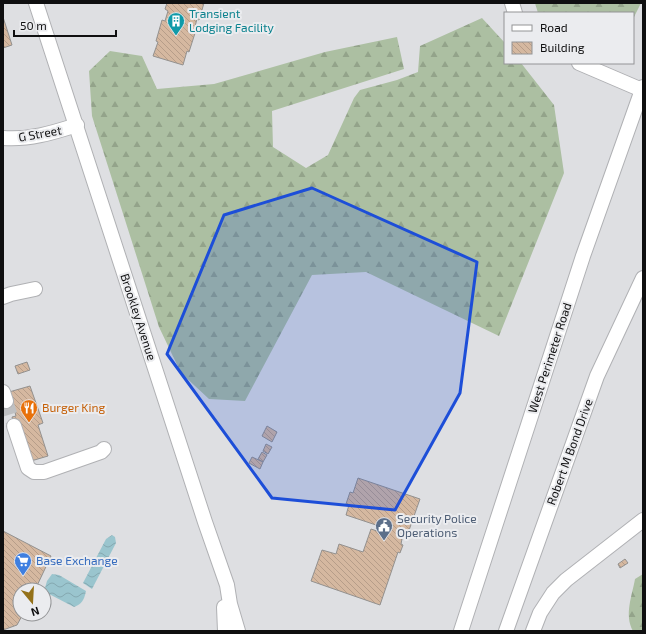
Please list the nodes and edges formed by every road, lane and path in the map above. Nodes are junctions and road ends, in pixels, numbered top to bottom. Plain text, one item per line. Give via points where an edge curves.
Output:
1 (36, 3) edge
2 (581, 64) edge
3 (642, 89) edge
4 (77, 125) junction
5 (3, 138) edge
6 (643, 278) edge
7 (35, 289) dead end
8 (3, 297) edge
9 (14, 426) tunnel mouth
10 (104, 449) dead end
11 (643, 520) edge
12 (227, 585) junction
13 (242, 628) edge
14 (225, 631) edge
15 (461, 631) edge
16 (506, 631) edge
17 (533, 631) edge

1 - 4 street, Brookley Avenue
2 - 3 street
3 - 15 street, West Perimeter Road via 583,256
4 - 5 street, G Street via 42,136
4 - 12 street, Brookley Avenue
6 - 16 street, Robert M Bond Drive via 597,376
7 - 8 street
9 - 10 street via 28,468 34,472 44,472
11 - 17 street via 566,580 540,613
12 - 13 street, Brookley Avenue via 230,604
12 - 14 street via 224,598

